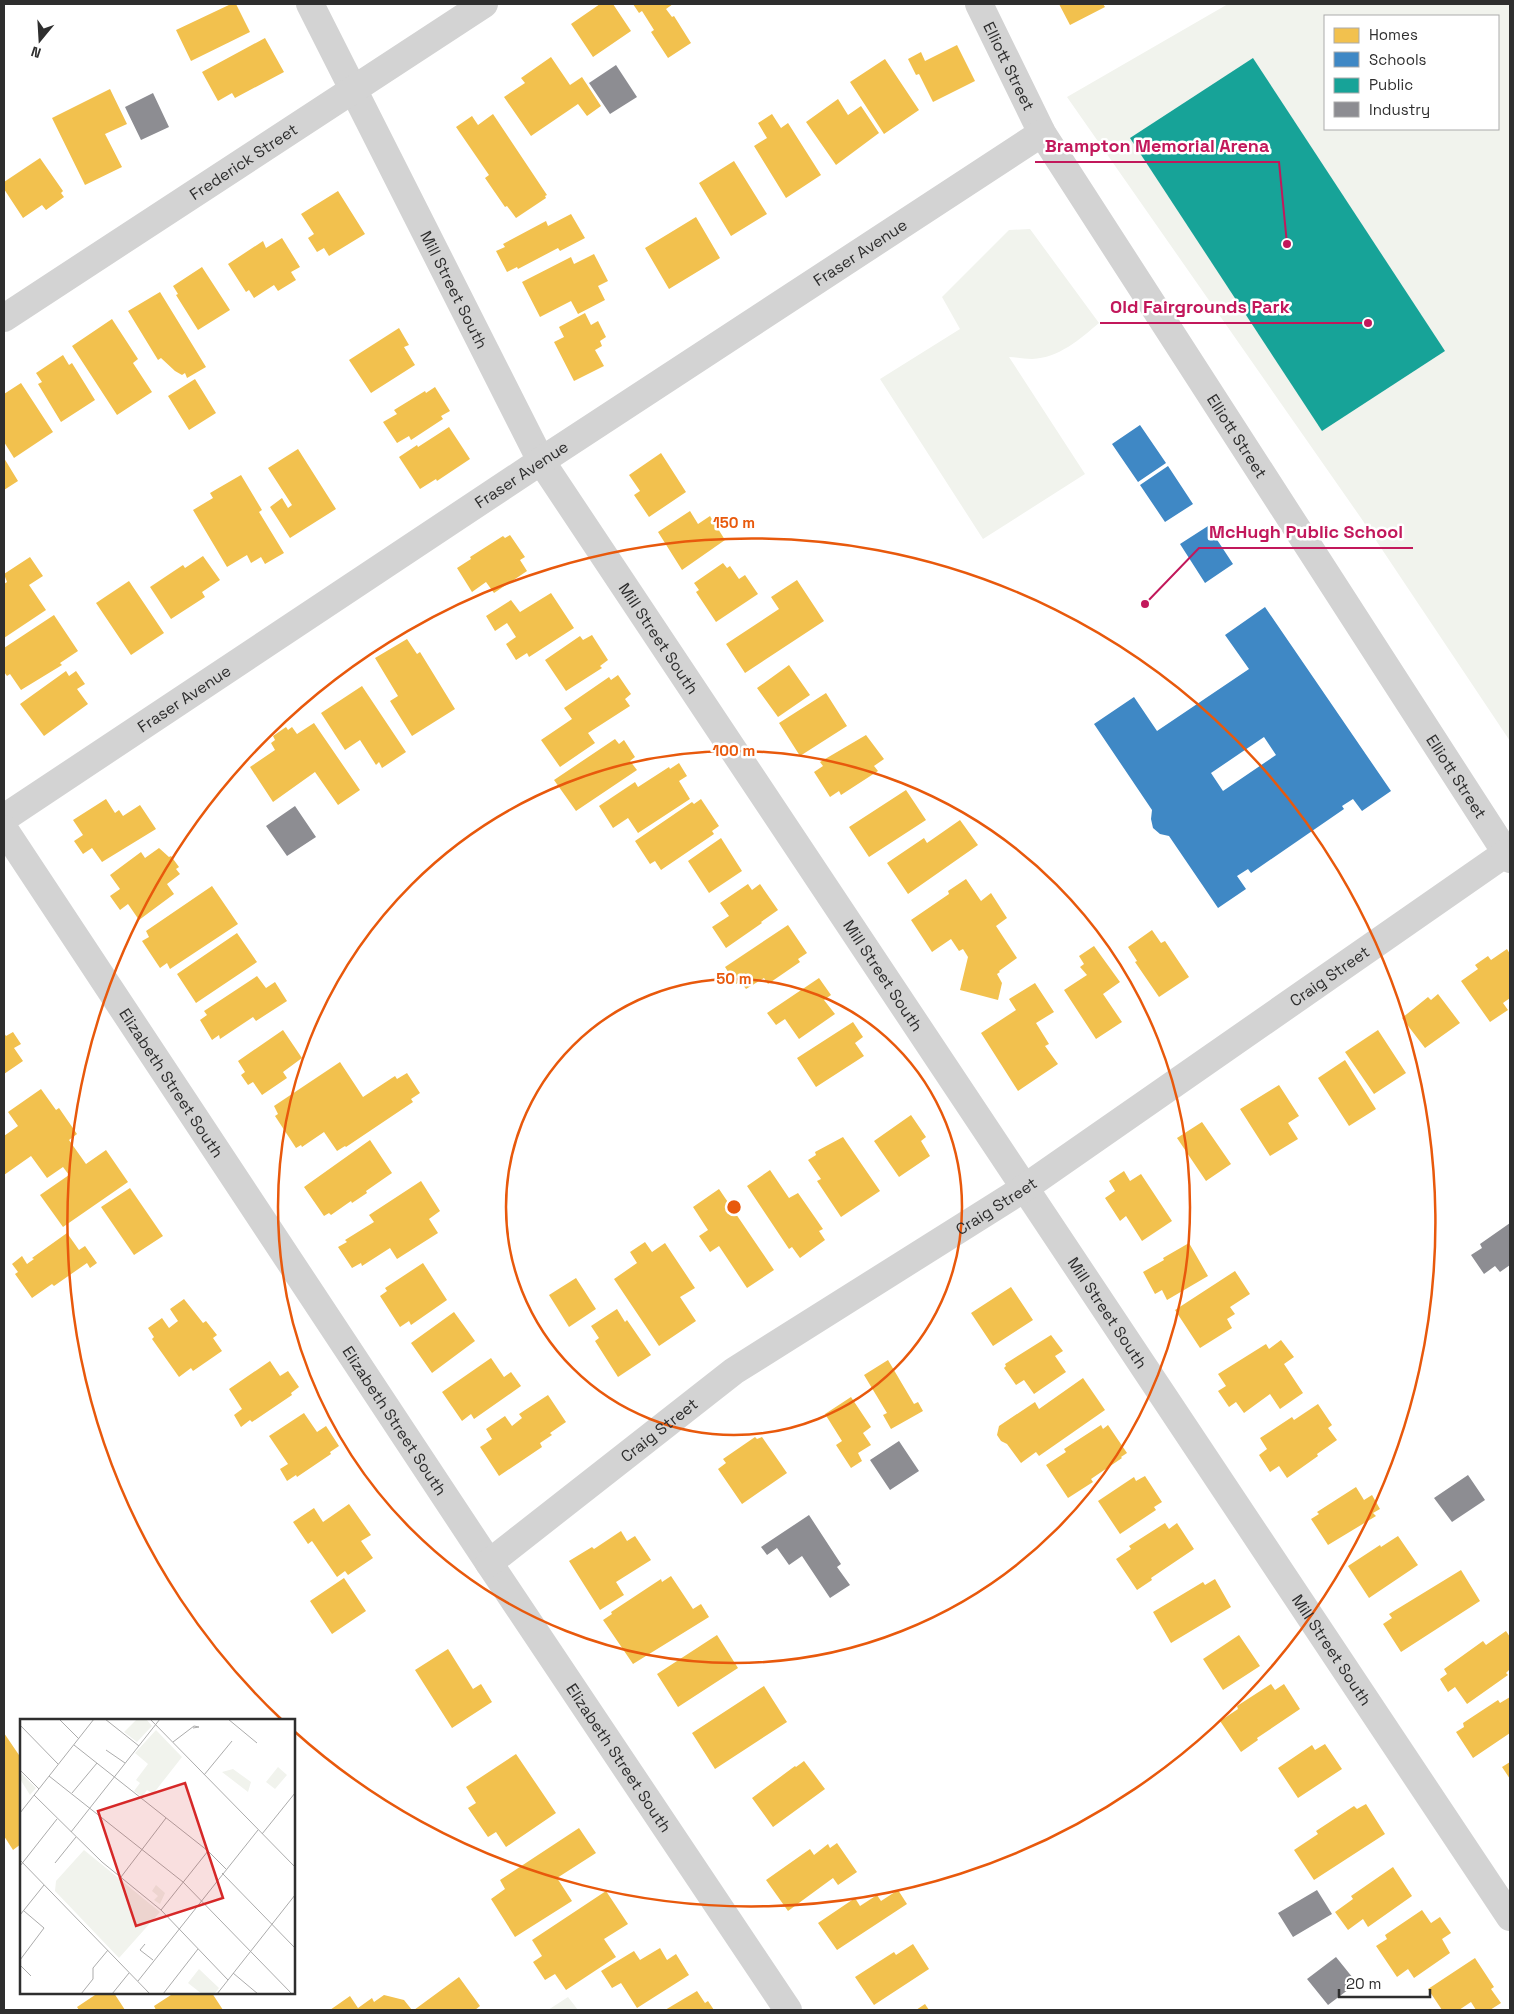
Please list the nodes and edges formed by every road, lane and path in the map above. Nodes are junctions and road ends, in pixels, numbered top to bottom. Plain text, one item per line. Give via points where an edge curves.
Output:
1 (310, 4) edge
2 (484, 4) edge
3 (979, 4) edge
4 (352, 90) junction
5 (1042, 133) junction
6 (4, 318) edge
7 (541, 462) junction
8 (4, 818) edge
9 (4, 829) edge
10 (1508, 856) edge
11 (1023, 1189) junction
12 (489, 1562) junction
13 (1510, 1917) edge
14 (788, 2010) edge

1 - 4 street, Mill Street South
2 - 4 street, Frederick Street
3 - 5 street, Elliott Street
4 - 6 street, Frederick Street
4 - 7 street, Mill Street South
5 - 7 street, Fraser Avenue
5 - 10 street, Elliott Street
7 - 8 street, Fraser Avenue
7 - 11 street, Mill Street South
9 - 12 street, Elizabeth Street South
10 - 11 street, Craig Street
11 - 12 street, Craig Street via 734,1371
11 - 13 street, Mill Street South
12 - 14 street, Elizabeth Street South

